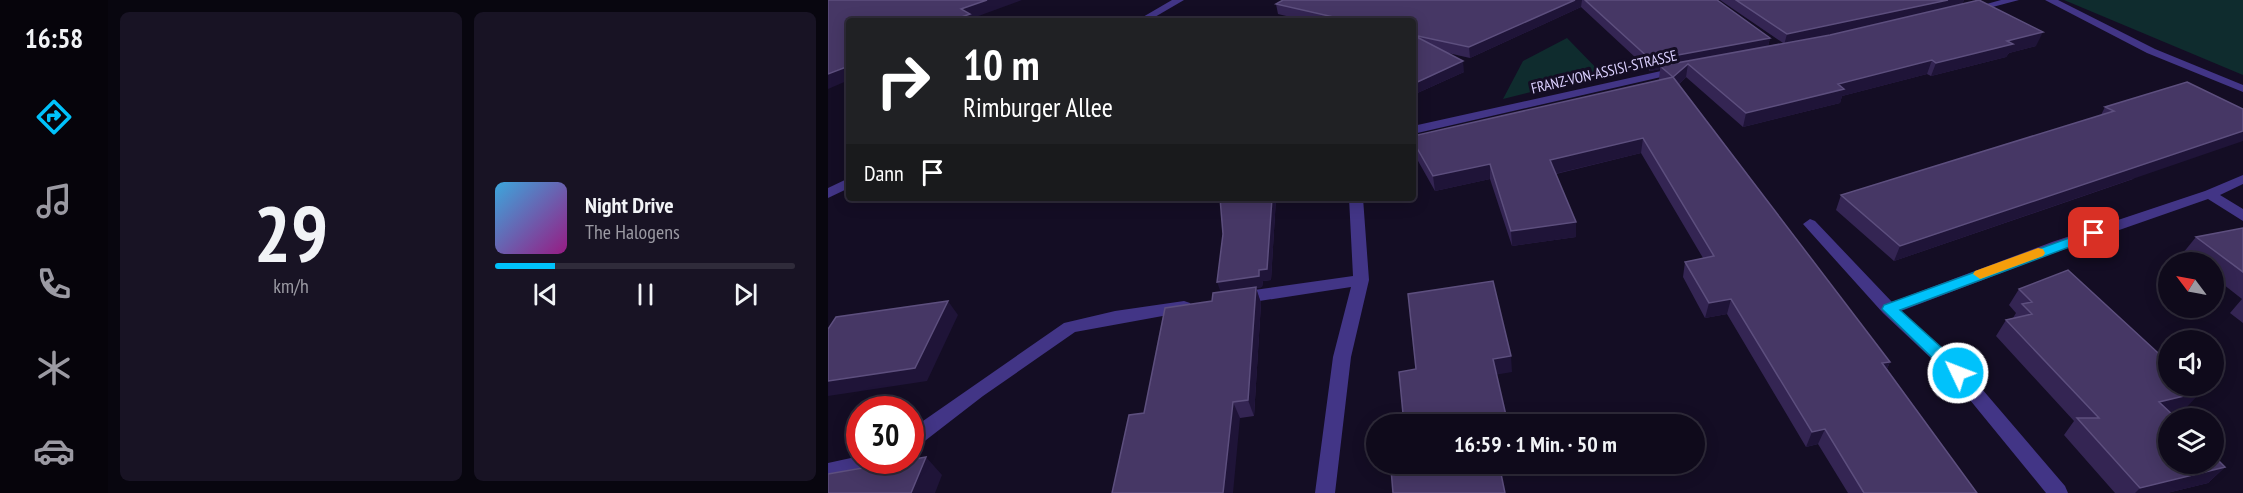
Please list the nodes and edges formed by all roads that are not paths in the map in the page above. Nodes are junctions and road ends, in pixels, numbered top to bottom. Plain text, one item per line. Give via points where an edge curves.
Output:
1 (1179, 0) edge
2 (2014, 0) edge
3 (2050, 0) edge
4 (1960, 12) edge
5 (1146, 18) edge
6 (1695, 67) edge
7 (2243, 89) edge
8 (1416, 129) edge
9 (2243, 179) edge
10 (846, 184) edge
11 (828, 194) edge
12 (2210, 194) junction
13 (1356, 201) edge
14 (2243, 216) edge
15 (1810, 224) dead end
16 (1361, 280) junction
17 (1220, 301) edge
18 (1197, 305) edge
19 (1889, 309) junction
20 (924, 431) edge
21 (846, 468) edge
22 (828, 472) edge
23 (1324, 493) edge
24 (2058, 493) edge

1 - 5 street
2 - 4 street
3 - 7 street via 2151,51
6 - 8 street, FRANZ-VON-ASSISI-STRASSE
9 - 12 street
10 - 11 street
12 - 14 street
12 - 19 street
13 - 16 street
15 - 19 street
16 - 17 street
16 - 23 street via 1342,357
18 - 20 street via 1070,327
19 - 24 street via 1958,373
21 - 22 street

